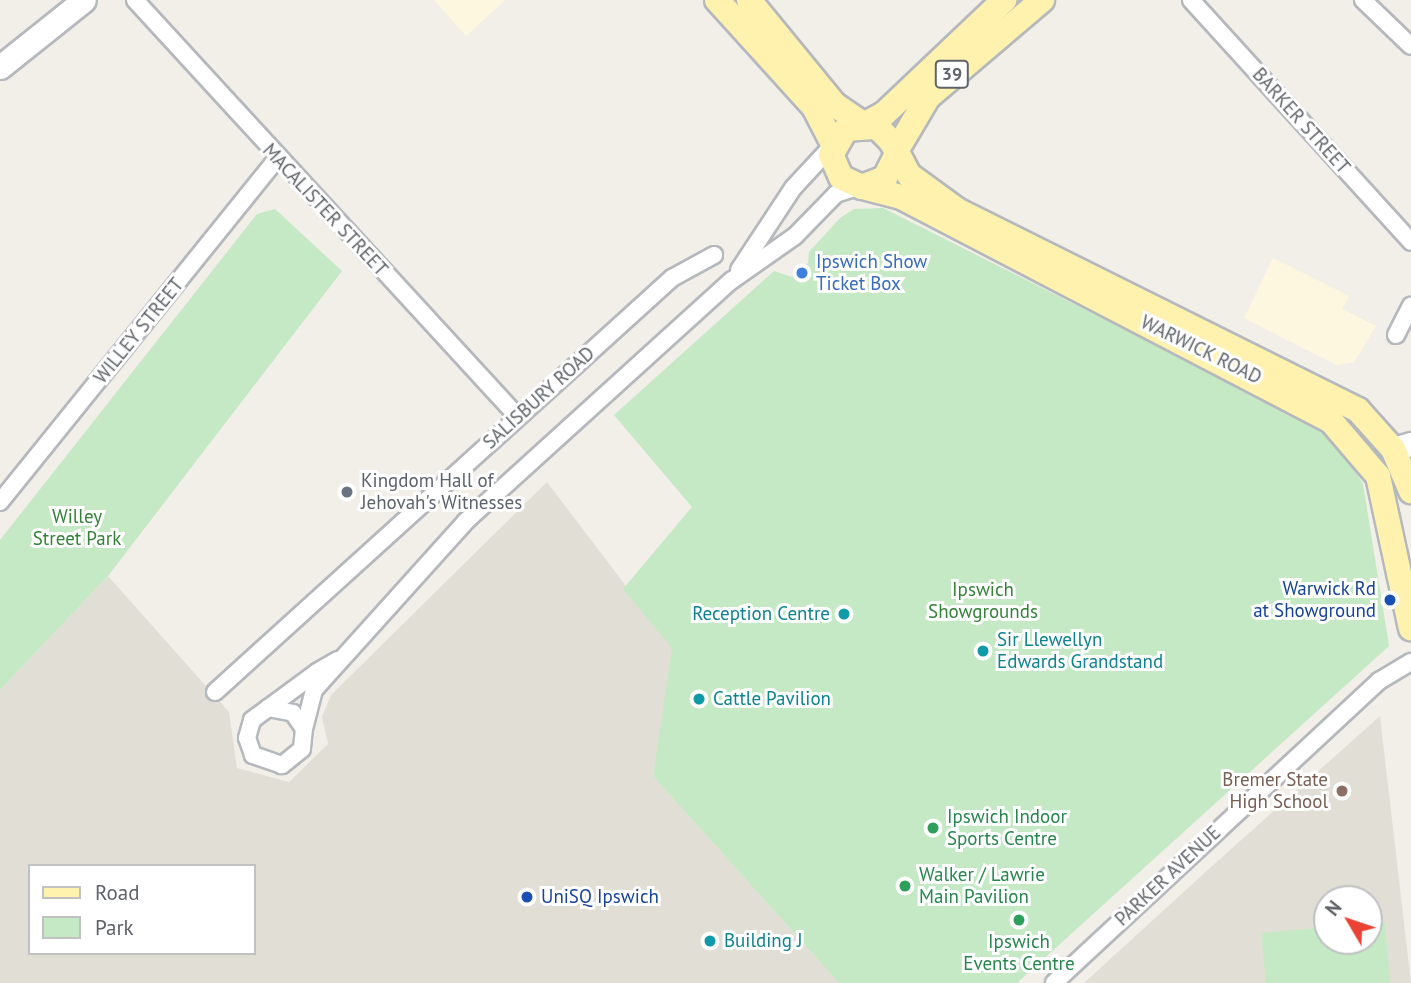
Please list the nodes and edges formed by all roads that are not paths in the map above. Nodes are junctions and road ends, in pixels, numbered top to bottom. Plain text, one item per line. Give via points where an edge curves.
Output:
1 (63, 0) edge
2 (84, 0) edge
3 (135, 0) edge
4 (717, 0) edge
5 (749, 0) edge
6 (1004, 0) edge
7 (1042, 0) edge
8 (1191, 0) edge
9 (1363, 0) edge
10 (38, 32) junction
11 (1411, 46) edge
12 (0, 67) edge
13 (864, 124) junction
14 (832, 145) junction
15 (897, 152) junction
16 (277, 159) junction
17 (860, 187) junction
18 (788, 199) junction
19 (801, 230) junction
20 (1411, 242) edge
21 (714, 255) dead end
22 (731, 281) junction
23 (1411, 306) edge
24 (1396, 335) dead end
25 (517, 416) junction
26 (1405, 456) edge
27 (1373, 467) junction
28 (1411, 491) edge
29 (0, 502) edge
30 (1411, 628) edge
31 (346, 655) junction
32 (1411, 662) edge
33 (215, 692) dead end
34 (268, 708) junction
35 (304, 729) junction
36 (1054, 983) edge

1 - 10 main road
2 - 10 main road
3 - 16 street, MACALISTER STREET
4 - 14 main road via 814,107
5 - 13 main road via 835,105
6 - 13 main road, 39 via 884,114
7 - 15 main road, 39 via 928,97
8 - 20 street, BARKER STREET
9 - 11 street
10 - 12 main road
13 - 14 main road via 845,129
13 - 15 main road via 883,132
14 - 17 main road via 836,171
14 - 18 street
15 - 17 main road via 885,178
15 - 26 main road, WARWICK ROAD via 915,181 957,210 1337,397
16 - 25 street, MACALISTER STREET
16 - 29 street, WILLEY STREET
17 - 19 street via 832,197
17 - 27 main road, WARWICK ROAD via 901,197 1308,404
18 - 19 street
18 - 22 street
19 - 22 street
21 - 25 street, SALISBURY ROAD via 672,278
22 - 31 street via 466,521
23 - 24 street
25 - 33 street, SALISBURY ROAD
26 - 27 main road
26 - 28 main road, WARWICK ROAD
27 - 30 main road
31 - 34 street
31 - 35 street via 310,696
32 - 36 street, PARKER AVENUE via 1379,681
34 - 35 street via 293,713
34 - 35 street via 248,729 249,747 260,761 275,765 294,759

